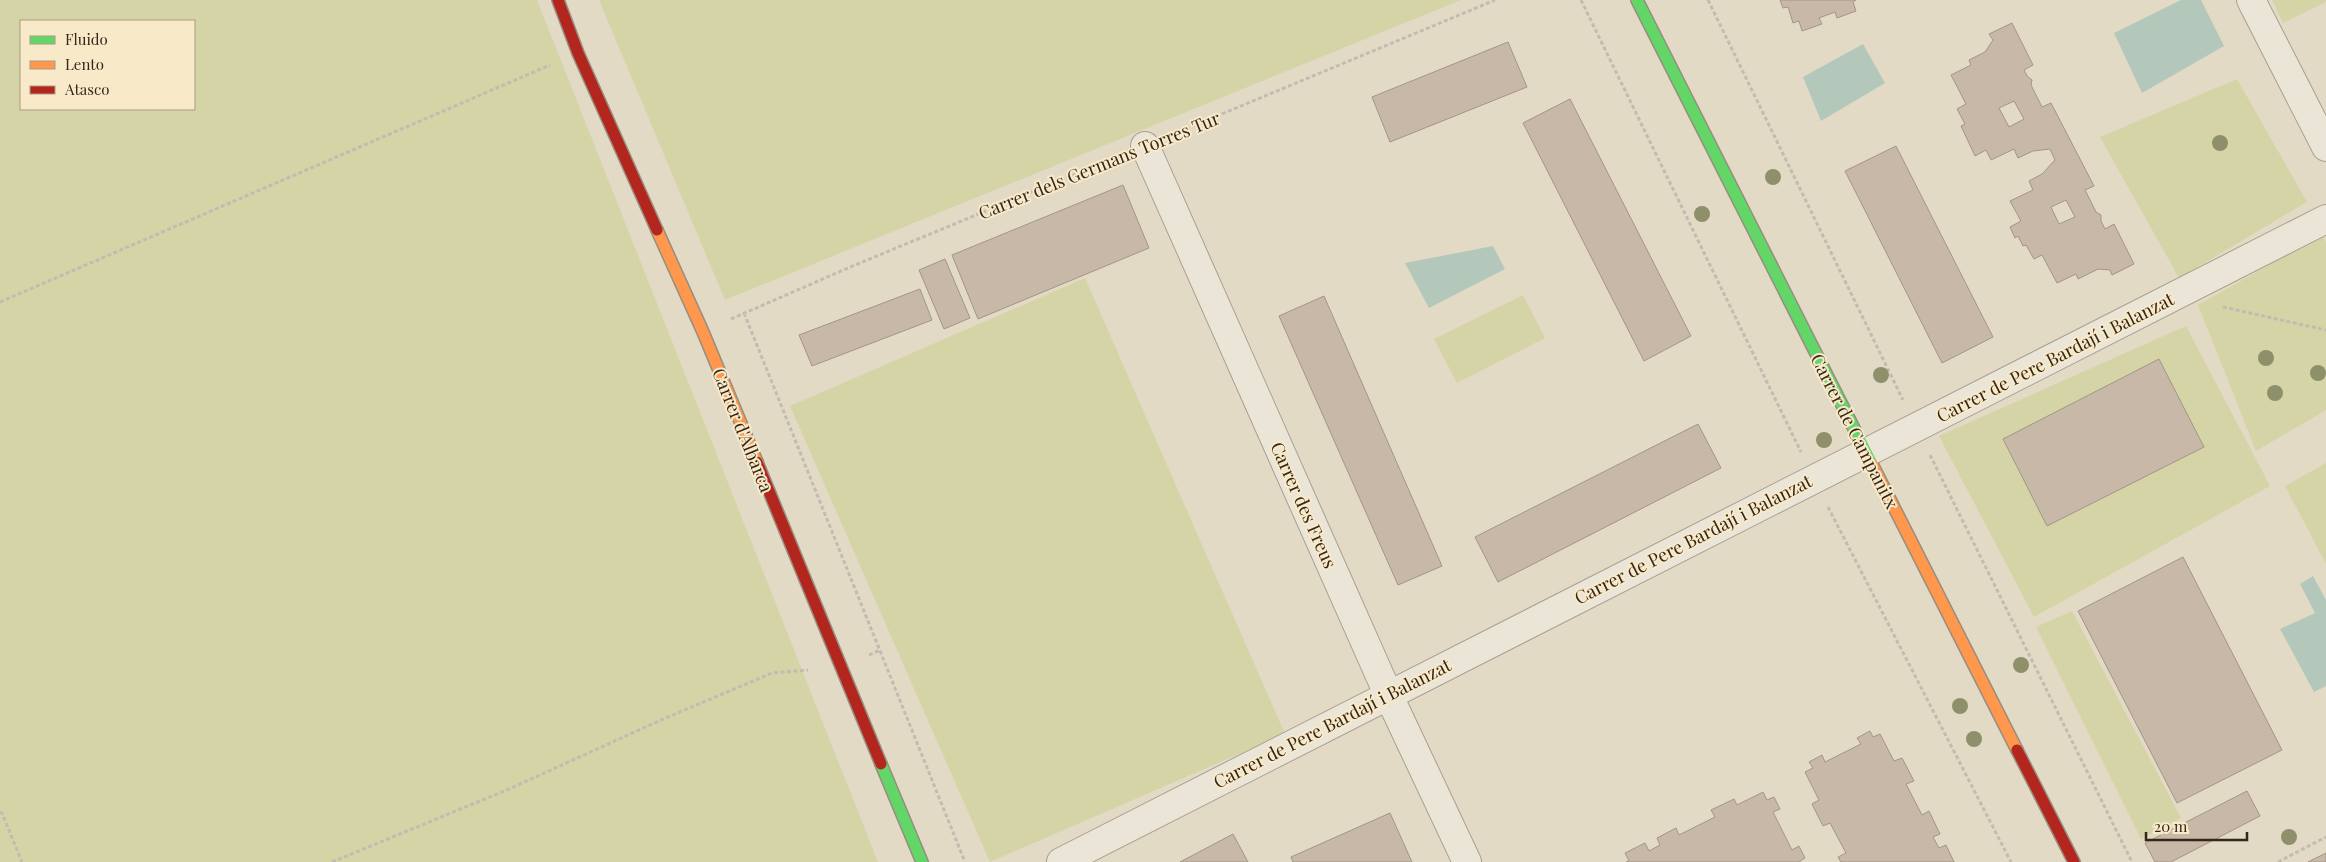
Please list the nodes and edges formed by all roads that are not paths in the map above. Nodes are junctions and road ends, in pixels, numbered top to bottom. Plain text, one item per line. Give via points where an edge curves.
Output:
1 (558, 0) edge
2 (1637, 0) edge
3 (2252, 0) edge
4 (1144, 146) road end
5 (2326, 147) edge
6 (2326, 219) edge
7 (1865, 452) junction
8 (1388, 694) junction
9 (922, 862) edge
10 (1061, 862) edge
11 (1467, 862) edge
12 (2074, 862) edge

1 - 9 street, Carrer d'Albarca via 578,53 703,332
2 - 7 street, Carrer de Campanitx
3 - 5 street
4 - 8 street, Carrer des Freus
6 - 7 street, Carrer de Pere Bardají i Balanzat
7 - 8 street, Carrer de Pere Bardají i Balanzat
7 - 12 street, Carrer de Campanitx
8 - 10 street, Carrer de Pere Bardají i Balanzat
8 - 11 street, Carrer des Freus

